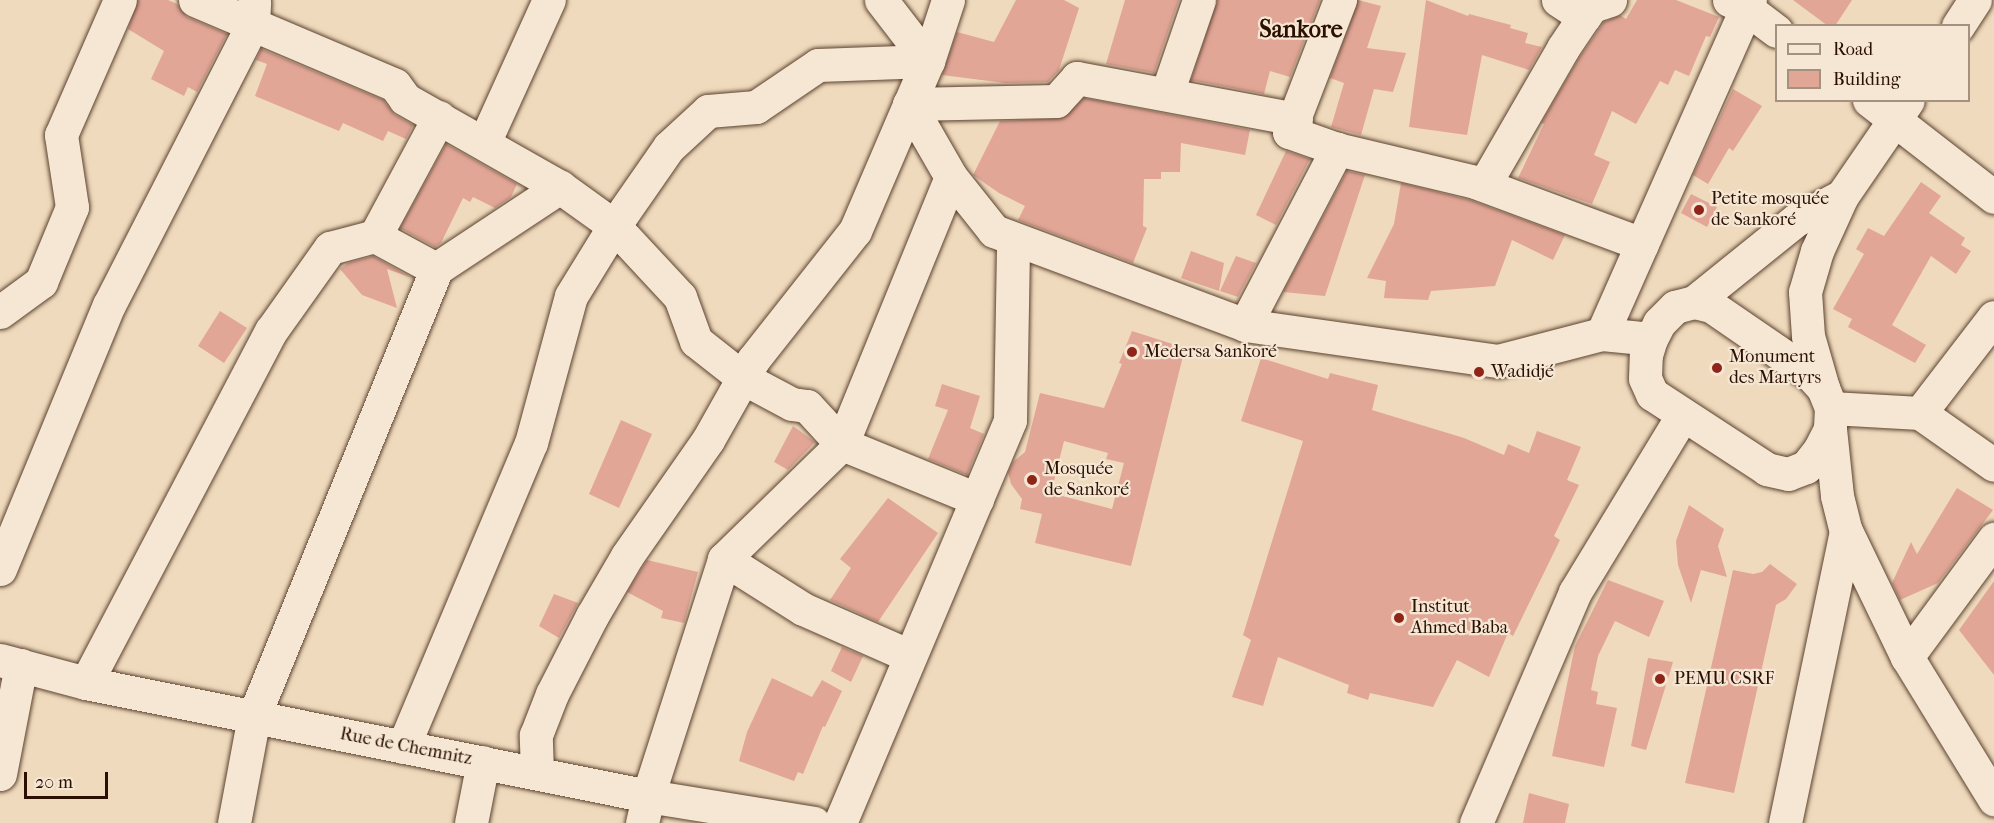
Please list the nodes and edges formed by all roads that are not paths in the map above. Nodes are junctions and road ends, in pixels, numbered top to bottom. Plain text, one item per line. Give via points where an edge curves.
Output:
1 (120, 0) edge
2 (195, 0) edge
3 (549, 0) edge
4 (881, 0) edge
5 (948, 0) edge
6 (1199, 0) edge
7 (1340, 0) edge
8 (1975, 0) edge
9 (1742, 3) edge
10 (1584, 6) edge
11 (254, 12) edge
12 (1959, 24) edge
13 (1775, 30) edge
14 (928, 61) junction
15 (1167, 93) junction
16 (1875, 102) edge
17 (909, 104) junction
18 (1901, 110) edge
19 (439, 117) junction
20 (1296, 119) junction
21 (484, 143) junction
22 (1337, 149) junction
23 (951, 177) junction
24 (1484, 185) junction
25 (560, 187) junction
26 (1842, 196) junction
27 (1994, 197) edge
28 (614, 226) junction
29 (375, 236) junction
30 (1013, 240) junction
31 (1642, 244) junction
32 (436, 269) junction
33 (1694, 302) junction
34 (0, 312) edge
35 (1994, 317) edge
36 (1245, 325) junction
37 (1602, 334) junction
38 (1648, 347) junction
39 (743, 378) junction
40 (1828, 408) junction
41 (1920, 413) junction
42 (1682, 416) junction
43 (842, 444) junction
44 (1994, 465) edge
45 (977, 499) junction
46 (1846, 531) junction
47 (1994, 539) edge
48 (724, 559) junction
49 (0, 569) edge
50 (910, 656) junction
51 (1907, 657) junction
52 (10, 663) edge
53 (86, 682) junction
54 (254, 716) junction
55 (403, 747) junction
56 (483, 762) junction
57 (537, 772) junction
58 (0, 774) edge
59 (1989, 778) edge
60 (645, 810) edge
61 (793, 821) edge
62 (234, 823) edge
63 (471, 823) edge
64 (840, 823) edge
65 (1476, 823) edge
66 (1785, 823) edge

1 - 34 street via 61,135 72,207 41,282
2 - 11 street
3 - 21 street
4 - 14 street
5 - 14 street
6 - 15 street
7 - 20 street
8 - 12 street
9 - 13 street
9 - 31 street
10 - 24 street
11 - 19 street via 395,85 405,99
11 - 49 street via 109,305
14 - 17 street
14 - 28 street via 818,65 756,107 708,111 669,147
15 - 17 street via 1077,78 1056,101
15 - 20 street
16 - 18 street
17 - 23 street
17 - 39 street via 855,231
18 - 26 street
18 - 27 street
19 - 21 street
19 - 29 street
20 - 22 street via 1289,132
21 - 25 street
22 - 24 street
22 - 36 street
23 - 30 street via 994,231
23 - 43 street
24 - 31 street
25 - 28 street
25 - 32 street
26 - 33 street via 1796,220
26 - 40 street via 1817,251 1805,292 1809,336
28 - 39 street via 680,297 696,341
28 - 55 street via 571,296 531,443
29 - 32 street
29 - 53 street via 330,248 271,331
30 - 36 street
30 - 45 street via 1010,420
31 - 37 street
32 - 54 street
33 - 38 street via 1675,307 1659,323
33 - 40 street via 1711,306 1810,374
35 - 41 street
36 - 37 street via 1498,361
37 - 38 street
38 - 42 street via 1645,378 1652,394
39 - 43 street via 792,404 807,406
39 - 57 street via 708,440 627,556 592,616 536,735
40 - 41 street
40 - 42 street via 1820,449 1806,467 1788,474 1767,469
40 - 46 street via 1837,496
41 - 44 street
42 - 65 street via 1575,592
43 - 45 street
43 - 48 street
45 - 50 street
46 - 51 street
46 - 66 street
47 - 51 street
48 - 50 street via 803,609
48 - 60 street
50 - 64 street
51 - 59 street
52 - 53 street, Rue de Chemnitz
52 - 58 street
53 - 54 street, Rue de Chemnitz
54 - 55 street, Rue de Chemnitz
54 - 62 street
55 - 56 street, Rue de Chemnitz
56 - 57 street, Rue de Chemnitz
56 - 63 street
57 - 60 street, Rue de Chemnitz
60 - 61 street, Rue de Chemnitz

